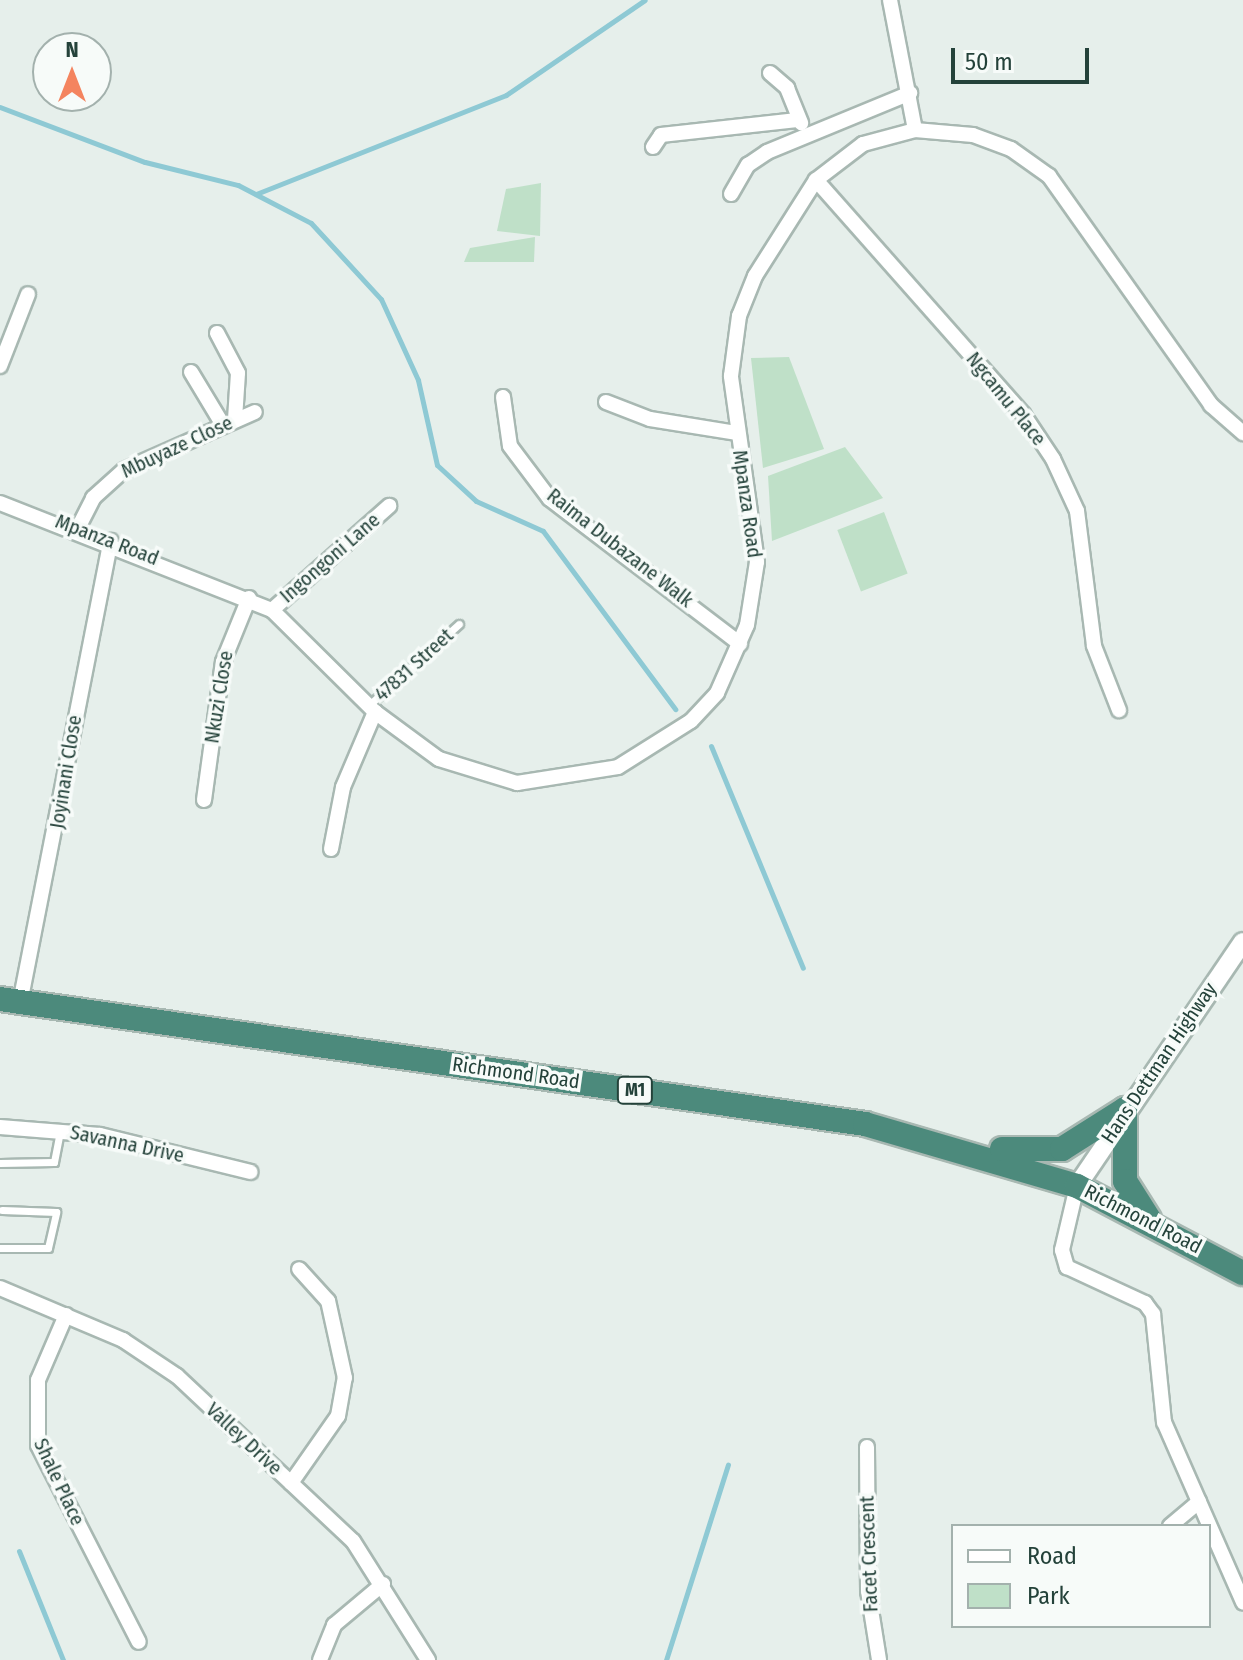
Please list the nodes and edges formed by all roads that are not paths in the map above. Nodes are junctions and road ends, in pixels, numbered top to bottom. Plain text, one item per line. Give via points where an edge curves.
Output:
1 (890, 0) edge
2 (770, 73) dead end
3 (910, 93) junction
4 (797, 120) junction
5 (811, 130) junction
6 (915, 130) junction
7 (653, 147) dead end
8 (816, 180) junction
9 (731, 194) dead end
10 (28, 294) dead end
11 (217, 333) dead end
12 (0, 366) edge
13 (191, 372) dead end
14 (503, 397) dead end
15 (606, 402) dead end
16 (255, 412) dead end
17 (229, 422) junction
18 (736, 433) junction
19 (1243, 433) edge
20 (0, 503) edge
21 (389, 506) dead end
22 (78, 528) junction
23 (111, 541) junction
24 (249, 598) junction
25 (272, 610) junction
26 (459, 624) dead end
27 (740, 644) junction
28 (372, 709) junction
29 (1119, 710) dead end
30 (204, 800) dead end
31 (331, 849) dead end
32 (1243, 942) edge
33 (10, 1001) edge
34 (1125, 1109) junction
35 (0, 1127) edge
36 (60, 1130) junction
37 (944, 1142) junction
38 (0, 1163) edge
39 (251, 1172) dead end
40 (1077, 1186) junction
41 (2, 1210) dead end
42 (1150, 1220) junction
43 (0, 1248) edge
44 (299, 1269) dead end
45 (1243, 1273) edge
46 (0, 1288) edge
47 (66, 1315) junction
48 (867, 1447) dead end
49 (291, 1483) junction
50 (1199, 1502) junction
51 (1172, 1524) edge
52 (1209, 1524) edge
53 (1211, 1529) edge
54 (383, 1584) junction
55 (1243, 1602) edge
56 (139, 1642) dead end
57 (320, 1660) edge
58 (428, 1660) edge
59 (879, 1660) edge

1 - 3 street
2 - 4 street via 787,88
3 - 5 street
3 - 6 street
4 - 5 street
4 - 7 street via 674,133
5 - 9 street via 755,159
6 - 8 street, Mpanza Road via 863,144
6 - 19 street, Mpanza Road via 973,135 1011,149 1049,176 1211,405
8 - 18 street, Mpanza Road via 787,216 739,316 731,376
8 - 29 street, Ngcamu Place via 1023,414 1053,459 1077,511 1094,646
10 - 12 street
11 - 17 street via 238,373
13 - 17 street
14 - 27 street, Raima Dubazane Walk via 510,446 550,499
15 - 18 street via 650,419
16 - 17 street, Mbuyaze Close
17 - 22 street, Mbuyaze Close via 111,478
18 - 27 street, Mpanza Road via 757,562
20 - 22 street, Mpanza Road
21 - 25 street, Ingongoni Lane
22 - 23 street, Mpanza Road
23 - 24 street, Mpanza Road
23 - 33 street, Joyinani Close
24 - 25 street, Mpanza Road
24 - 30 street, Nkuzi Close via 223,662
25 - 28 street, Mpanza Road
26 - 28 lane, 47831 Street
27 - 28 street, Mpanza Road via 717,693 667,743 570,781 482,777 439,759
28 - 31 street via 343,787
32 - 34 street, Hans Dettman Highway
33 - 37 highway, Richmond Road / M1 via 699,1099
34 - 37 highway via 1083,1141 1041,1154
34 - 40 street, Hans Dettman Highway
34 - 42 highway via 1125,1181
35 - 36 street, Savanna Drive
36 - 38 lane via 54,1162
36 - 39 street, Savanna Drive
37 - 40 highway, Richmond Road / M1
40 - 42 highway, Richmond Road / M1
40 - 50 street via 1062,1250 1067,1267 1145,1303 1153,1314 1164,1422
41 - 43 lane via 56,1212 48,1248
42 - 45 highway, Richmond Road / M1
44 - 49 street via 328,1301 345,1378 338,1416
46 - 47 street, Valley Drive
47 - 49 street, Valley Drive via 151,1356
47 - 56 street, Shale Place via 38,1380 38,1445
48 - 59 street, Facet Crescent via 868,1591
49 - 54 street, Valley Drive via 353,1541
50 - 51 street
50 - 52 street
53 - 55 street
54 - 57 street via 334,1625
54 - 58 street, Valley Drive

